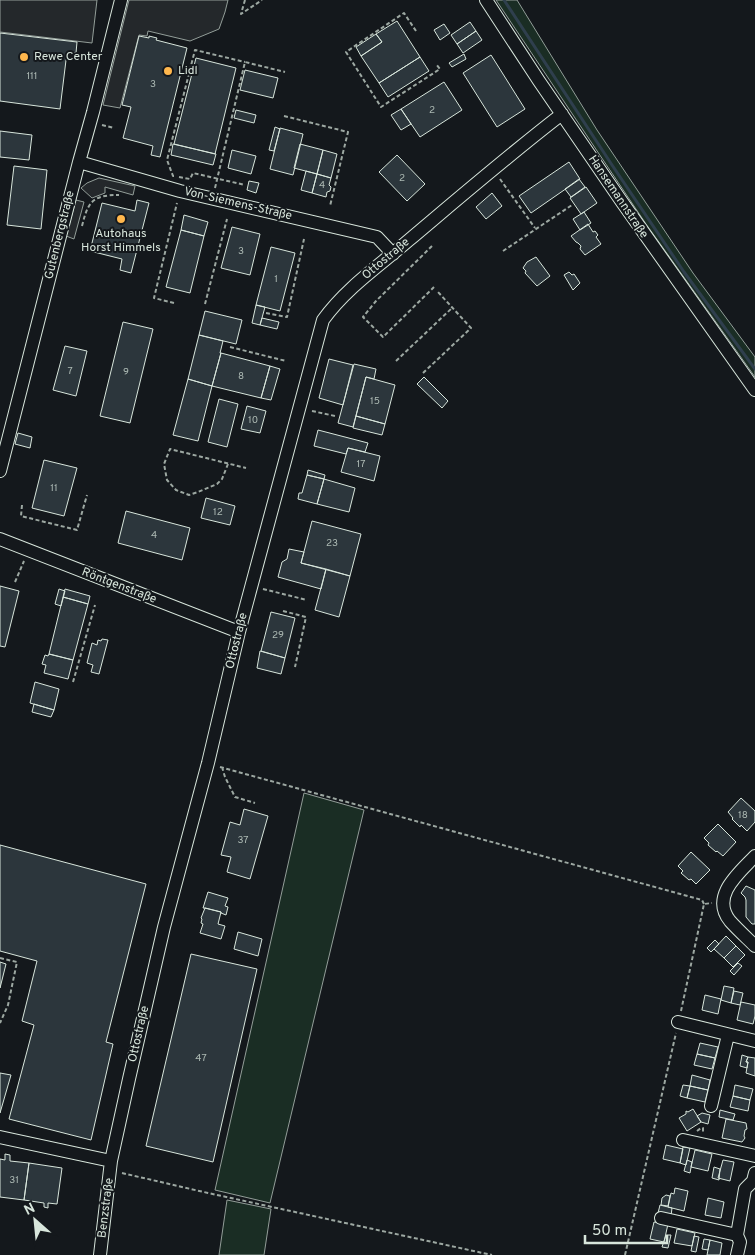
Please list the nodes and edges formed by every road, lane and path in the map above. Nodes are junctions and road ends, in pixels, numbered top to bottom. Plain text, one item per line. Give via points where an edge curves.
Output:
1 (121, 0) edge
2 (245, 0) edge
3 (262, 0) edge
4 (486, 0) edge
5 (416, 31) dead end
6 (245, 62) junction
7 (436, 64) dead end
8 (286, 72) dead end
9 (562, 114) junction
10 (284, 116) dead end
11 (79, 162) junction
12 (492, 169) junction
13 (217, 178) junction
14 (245, 185) dead end
15 (180, 190) junction
16 (119, 195) dead end
17 (212, 198) junction
18 (572, 205) dead end
19 (330, 206) dead end
20 (227, 219) dead end
21 (82, 226) dead end
22 (536, 229) junction
23 (304, 239) dead end
24 (432, 246) dead end
25 (503, 251) dead end
26 (392, 254) junction
27 (434, 288) dead end
28 (438, 292) dead end
29 (174, 303) dead end
30 (205, 304) dead end
31 (452, 308) junction
32 (266, 313) dead end
33 (230, 347) dead end
34 (286, 361) dead end
35 (396, 361) dead end
36 (423, 373) dead end
37 (755, 390) edge
38 (312, 412) dead end
39 (335, 416) dead end
40 (228, 464) junction
41 (246, 468) dead end
42 (0, 471) edge
43 (87, 495) dead end
44 (22, 505) dead end
45 (0, 539) edge
46 (28, 550) junction
47 (15, 582) dead end
48 (251, 586) junction
49 (307, 600) dead end
50 (95, 605) dead end
51 (283, 611) dead end
52 (239, 632) junction
53 (295, 667) dead end
54 (73, 682) dead end
55 (208, 763) junction
56 (222, 767) junction
57 (255, 803) dead end
58 (755, 856) edge
59 (724, 898) junction
60 (704, 904) junction
61 (755, 946) edge
62 (0, 958) edge
63 (678, 1022) junction
64 (0, 1023) edge
65 (728, 1035) junction
66 (755, 1041) edge
67 (711, 1106) dead end
68 (0, 1137) edge
69 (683, 1140) dead end
70 (755, 1156) edge
71 (111, 1165) junction
72 (755, 1173) edge
73 (661, 1218) dead end
74 (737, 1235) junction
75 (100, 1255) edge
76 (492, 1255) edge
77 (625, 1255) edge
78 (737, 1255) edge

1 - 11 street, Gutenbergstraße
2 - 3 path via 241,14
4 - 9 street, Hansemannstraße
5 - 7 path via 404,13 346,52 381,106 440,70
6 - 8 path
6 - 13 path
6 - 13 path via 195,50 167,160 173,176 190,179 193,173
9 - 12 street, Ottostraße
9 - 37 street, Hansemannstraße
10 - 19 path via 348,132
11 - 15 street, Von-Siemens-Straße
11 - 42 street, Gutenbergstraße
12 - 22 path
12 - 26 street, Ottostraße
13 - 14 path
13 - 17 path
15 - 17 street, Von-Siemens-Straße
15 - 29 path via 154,298
16 - 21 path via 96,198 87,208
17 - 26 street, Von-Siemens-Straße via 377,237
18 - 22 path
20 - 30 path
22 - 25 path
23 - 32 path via 287,317
24 - 27 path via 362,317 383,337
26 - 48 street, Ottostraße via 333,306 323,320
28 - 31 path
31 - 35 path
31 - 36 path via 471,328
33 - 34 path
38 - 39 path
40 - 40 path via 170,449 164,464 167,480 176,490 189,495 217,484
40 - 41 path
43 - 44 path via 77,530 21,516
45 - 46 street, Röntgenstraße
46 - 47 path
46 - 52 street, Röntgenstraße
48 - 49 path
48 - 52 street, Ottostraße
50 - 54 path
51 - 53 path via 306,617
52 - 55 street, Ottostraße
55 - 56 path
55 - 71 street, Ottostraße via 164,927
56 - 57 path via 235,797
56 - 60 path via 702,900
58 - 59 street via 733,879
59 - 60 path
59 - 61 street via 729,920
60 - 63 path
62 - 64 path via 17,962 8,1005
63 - 65 street
63 - 77 path
65 - 66 street
65 - 67 street
68 - 71 street
69 - 70 street
71 - 75 street, Benzstraße
71 - 76 path via 208,1193
72 - 74 street via 753,1182 745,1189
73 - 74 street
74 - 78 street via 740,1242

